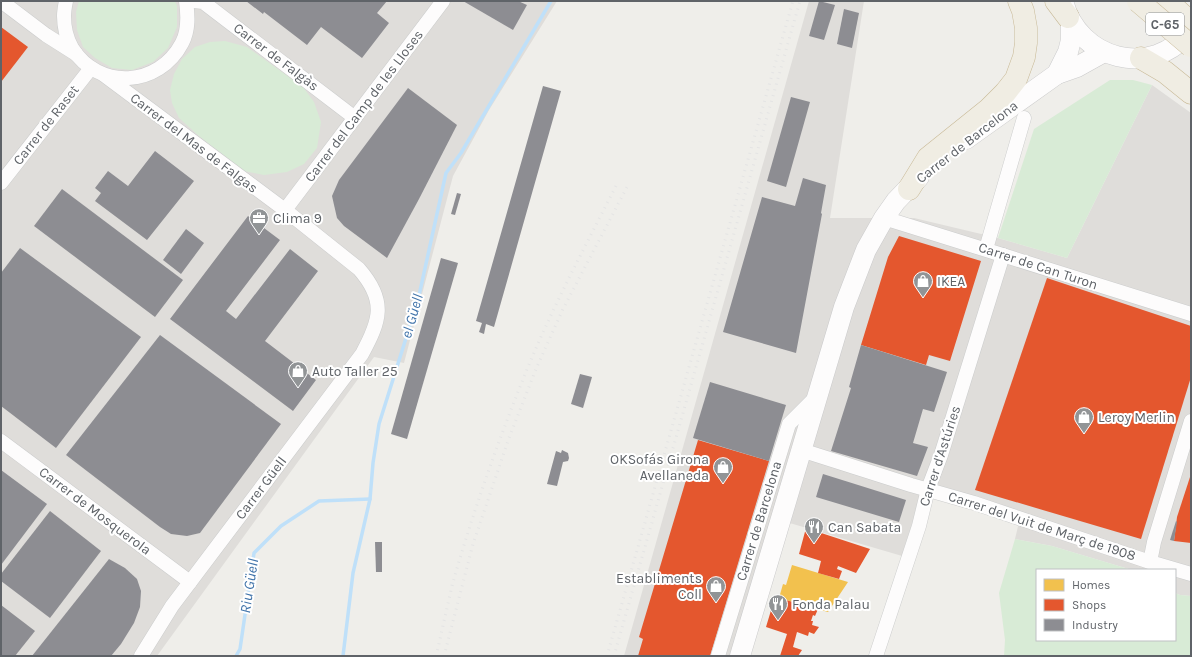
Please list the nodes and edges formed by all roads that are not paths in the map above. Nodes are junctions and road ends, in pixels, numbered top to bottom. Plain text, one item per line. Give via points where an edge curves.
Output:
1 (66, 1) edge
2 (186, 1) edge
3 (194, 1) edge
4 (443, 1) edge
5 (1019, 1) edge
6 (1138, 1) edge
7 (1167, 1) edge
8 (1, 2) edge
9 (1064, 10) edge
10 (1191, 23) edge
11 (1191, 30) edge
12 (1191, 46) edge
13 (1104, 52) junction
14 (77, 55) junction
15 (1141, 58) junction
16 (91, 68) junction
17 (1057, 74) junction
18 (104, 75) junction
19 (1191, 93) edge
20 (355, 118) junction
21 (1024, 118) dead end
22 (1, 182) edge
23 (908, 188) junction
24 (285, 210) junction
25 (884, 218) junction
26 (986, 249) junction
27 (1003, 255) junction
28 (1191, 314) edge
29 (817, 396) junction
30 (1191, 421) edge
31 (1, 441) edge
32 (802, 450) junction
33 (928, 489) junction
34 (1150, 562) junction
35 (1174, 569) edge
36 (1176, 570) edge
37 (1191, 574) edge
38 (190, 582) junction
39 (141, 656) edge
40 (718, 656) edge
41 (740, 656) edge
42 (876, 656) edge

1 - 14 street via 65,32
2 - 18 street via 186,32 169,62 157,71 138,78
3 - 20 street, Carrer de Falgàs via 203,2
4 - 20 street, Carrer del Camp de les Lloses
5 - 23 highway via 1026,28 1026,43 1016,79 989,109 928,158
6 - 12 highway, C-65, bridge
7 - 10 highway, C-65
8 - 14 street
9 - 13 main road via 1077,32 1087,42
9 - 17 main road, Carrer de Barcelona via 1071,40
11 - 15 main road via 1168,50
13 - 15 main road via 1125,58
13 - 17 main road, Carrer de Barcelona via 1077,67
14 - 16 street
15 - 19 highway via 1165,72
16 - 18 street
16 - 22 street, Carrer de Raset
17 - 23 main road, Carrer de Barcelona via 957,146
18 - 24 street, Carrer del Mas de Falgas
20 - 24 street, Carrer del Camp de les Lloses
21 - 26 street
23 - 25 main road, Carrer de Barcelona
24 - 38 street, Carrer Güell via 359,269 369,280 374,290 378,319 362,354
25 - 26 street, Carrer de Can Turon
25 - 29 main road, Carrer de Barcelona via 866,250 844,307
26 - 27 street, Carrer de Can Turon
27 - 28 street, Carrer de Can Turon
27 - 33 street, Carrer d'Astúries via 941,455
29 - 32 main road, Carrer de Barcelona
29 - 40 street, Carrer de Barcelona via 789,424
30 - 34 street
31 - 38 street, Carrer de Mosquerola
32 - 33 street, Carrer del Vuit de Març de 1908
32 - 41 main road, Carrer de Barcelona
33 - 34 street, Carrer del Vuit de Març de 1908
33 - 42 street, Carrer d'Astúries via 919,526
34 - 35 street, Carrer del Vuit de Març de 1908
36 - 37 street, Carrer del Vuit de Març de 1908
38 - 39 street, Carrer Güell

